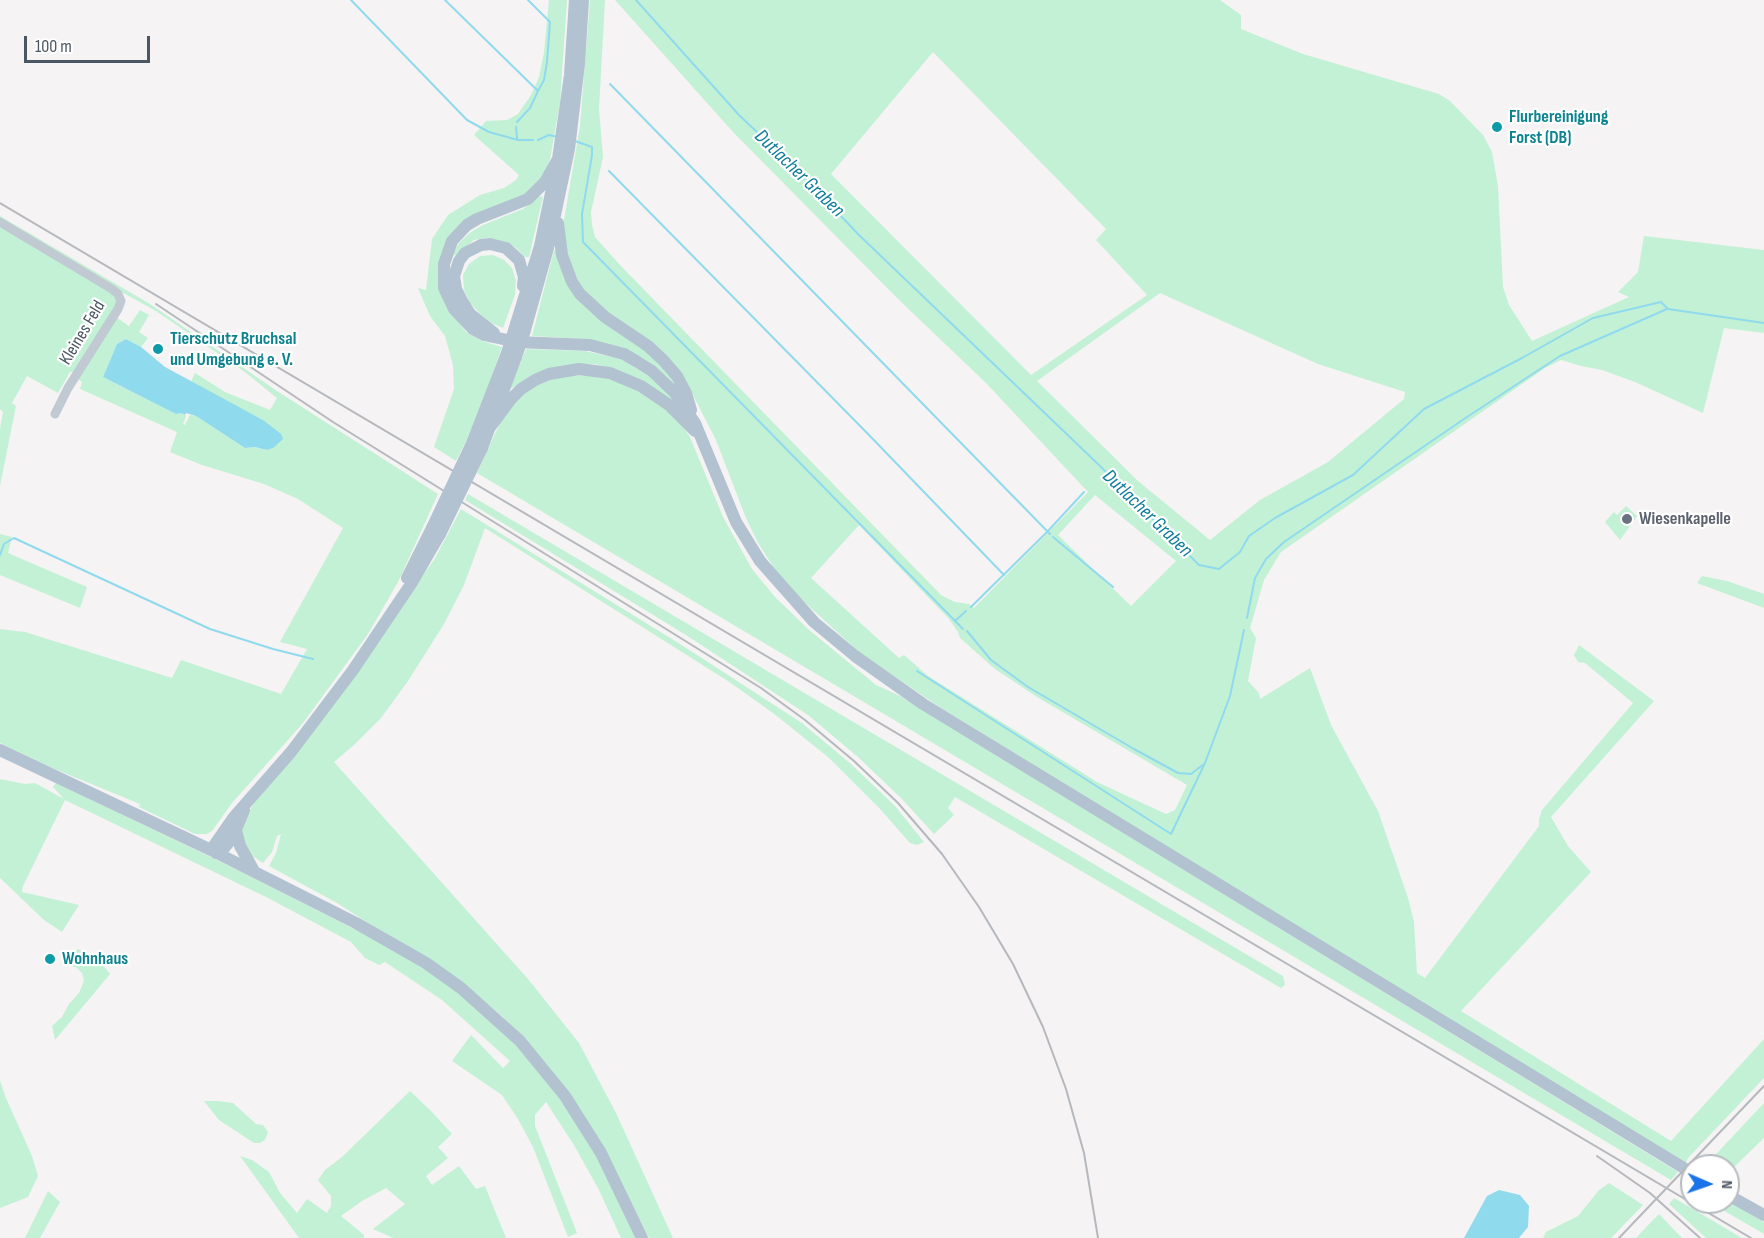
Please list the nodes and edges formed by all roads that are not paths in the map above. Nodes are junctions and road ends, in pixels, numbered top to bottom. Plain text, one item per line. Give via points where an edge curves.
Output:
1 (575, 0) edge
2 (584, 0) edge
3 (570, 109) junction
4 (562, 151) junction
5 (557, 210) junction
6 (0, 222) edge
7 (521, 311) junction
8 (521, 327) junction
9 (502, 339) junction
10 (512, 355) junction
11 (55, 414) dead end
12 (695, 423) junction
13 (488, 430) junction
14 (702, 438) junction
15 (477, 444) junction
16 (0, 750) edge
17 (247, 804) junction
18 (237, 830) junction
19 (213, 852) junction
20 (254, 871) junction
21 (1680, 1166) edge
22 (1740, 1202) edge
23 (1764, 1215) edge
24 (642, 1238) edge

1 - 3 main road
2 - 3 main road
3 - 4 main road
4 - 5 main road
4 - 7 main road
4 - 9 main road via 545,182 528,199 467,225 446,252 443,276 454,309 473,329
5 - 8 main road
5 - 12 main road via 562,255 572,282 590,304 648,346 677,376
6 - 11 street, Kleines Feld via 112,289 121,301
7 - 8 main road
7 - 9 main road via 524,277 519,260 506,248 490,244 465,253 455,269 456,289 470,314
8 - 10 main road, bridge
9 - 12 main road via 590,345 624,354 664,382
10 - 13 main road
10 - 15 main road
12 - 14 main road
13 - 14 main road via 511,399 534,380 560,371 594,370 610,372 641,386 669,405
13 - 15 main road
14 - 21 main road via 736,522 760,561 814,622 881,676
15 - 17 main road, bridge via 411,584 320,715
16 - 19 main road
17 - 18 main road
17 - 19 main road via 234,817
18 - 19 main road via 228,844
18 - 20 main road via 240,846
19 - 20 main road
20 - 24 main road via 426,963 499,1021 539,1062 578,1114
22 - 23 main road

